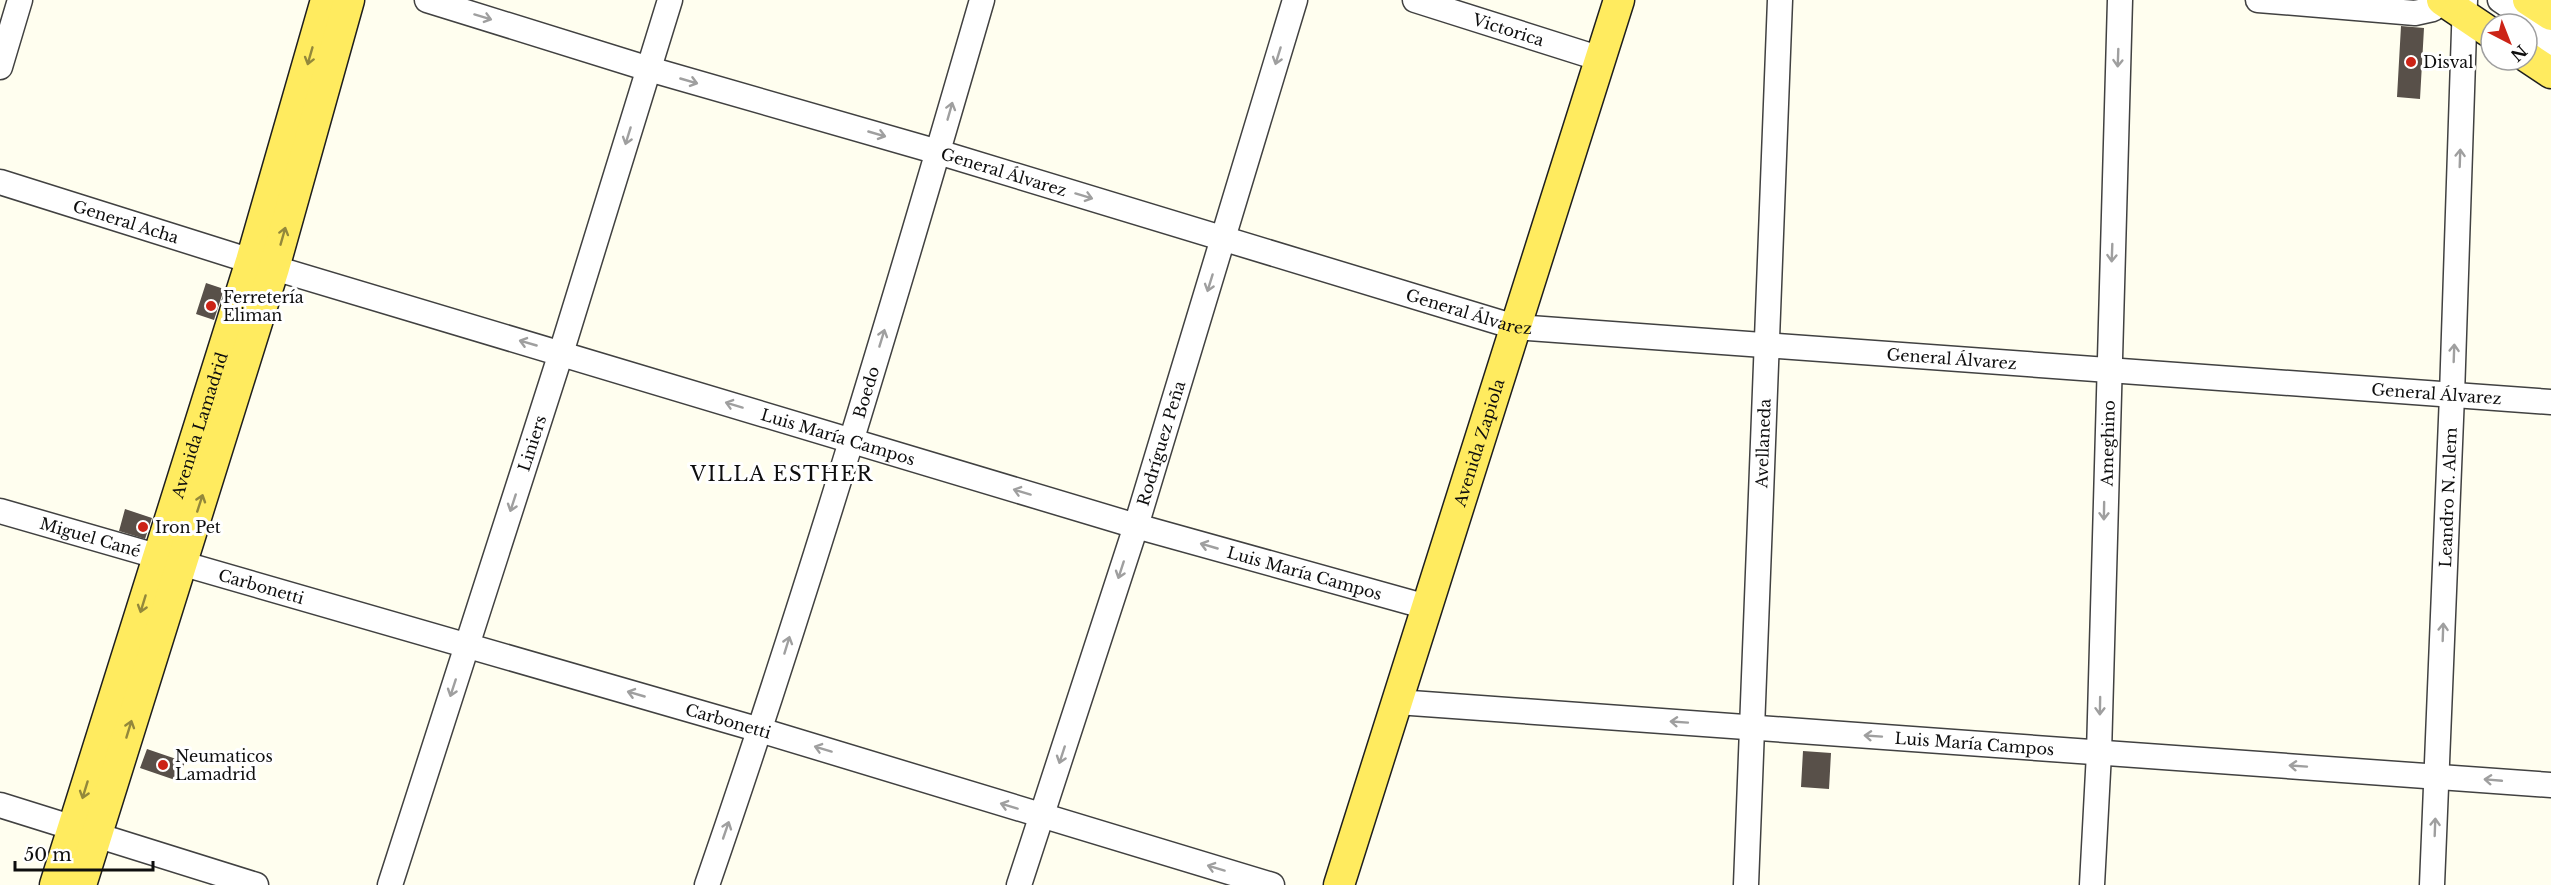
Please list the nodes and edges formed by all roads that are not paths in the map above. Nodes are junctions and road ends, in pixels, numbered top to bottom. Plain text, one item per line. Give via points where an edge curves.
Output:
1 (20, 0) edge
2 (326, 0) edge
3 (349, 0) edge
4 (427, 0) edge
5 (670, 0) edge
6 (982, 0) edge
7 (1295, 0) edge
8 (1416, 0) edge
9 (1619, 0) edge
10 (1780, 0) edge
11 (2120, 0) edge
12 (2258, 0) edge
13 (2500, 0) edge
14 (2528, 0) edge
15 (2457, 3) edge
16 (2479, 12) edge
17 (2551, 15) edge
18 (2479, 22) edge
19 (2551, 34) edge
20 (1601, 59) junction
21 (0, 67) edge
22 (649, 69) junction
23 (938, 152) junction
24 (0, 182) edge
25 (1223, 239) junction
26 (262, 265) junction
27 (1515, 327) junction
28 (1766, 346) junction
29 (561, 353) junction
30 (2108, 372) junction
31 (2452, 395) junction
32 (2551, 402) edge
33 (850, 440) junction
34 (0, 511) edge
35 (1136, 526) junction
36 (169, 561) junction
37 (1427, 608) junction
38 (467, 644) junction
39 (1397, 702) junction
40 (1752, 727) junction
41 (760, 730) junction
42 (2098, 753) junction
43 (2437, 775) junction
44 (2551, 784) edge
45 (0, 805) edge
46 (1042, 816) junction
47 (85, 832) junction
48 (55, 885) edge
49 (81, 885) edge
50 (256, 885) edge
51 (390, 885) edge
52 (707, 885) edge
53 (1020, 885) edge
54 (1272, 885) edge
55 (1339, 885) edge
56 (1746, 885) edge
57 (2092, 885) edge
58 (2432, 885) edge

1 - 21 street
2 -> 26 main road, Avenida Lamadrid
26 -> 3 main road, Avenida Lamadrid
4 -> 22 street, General Álvarez
5 - 22 street, Liniers
23 -> 6 street, Boedo
7 -> 25 street, Rodríguez Peña
8 - 20 street, Victorica
9 - 20 main road, Avenida Zapiola
10 - 28 street, Avellaneda
11 -> 30 street, Ameghino
12 - 15 street via 2415,13
13 - 19 street
14 - 17 main road
15 - 16 street
15 - 18 main road
31 -> 15 street, Leandro N. Alem
20 - 27 main road, Avenida Zapiola
22 -> 23 street, General Álvarez
22 -> 29 street, Liniers
23 -> 25 street, General Álvarez
33 -> 23 street, Boedo
24 - 26 street, General Acha
25 - 27 street, General Álvarez
25 -> 35 street, Rodríguez Peña
29 -> 26 street, Luis María Campos
26 - 36 main road, Avenida Lamadrid
27 - 28 street, General Álvarez
27 - 37 main road, Avenida Zapiola
28 - 30 street, General Álvarez
28 - 40 street, Avellaneda
33 -> 29 street, Luis María Campos
29 -> 38 street, Liniers
30 - 31 street, General Álvarez
30 -> 42 street, Ameghino
31 - 32 street, General Álvarez
43 -> 31 street, Leandro N. Alem
35 -> 33 street, Luis María Campos
41 -> 33 street, Boedo
34 - 36 street, Miguel Cané
37 -> 35 street, Luis María Campos
35 -> 46 street, Rodríguez Peña
36 - 38 street, Carbonetti
36 - 47 main road, Avenida Lamadrid
37 - 39 main road, Avenida Zapiola
41 -> 38 street, Carbonetti
38 -> 51 street, Liniers
40 -> 39 street, Luis María Campos
39 - 55 main road, Avenida Zapiola
42 -> 40 street, Luis María Campos
40 - 56 street, Avellaneda
46 -> 41 street, Carbonetti
52 -> 41 street, Boedo
43 -> 42 street, Luis María Campos
42 - 57 street, Ameghino
44 -> 43 street, Luis María Campos
58 -> 43 street, Leandro N. Alem
45 - 47 street
46 - 53 street, Rodríguez Peña
54 -> 46 street, Carbonetti
47 - 48 main road, Avenida Lamadrid
47 - 49 main road, Avenida Lamadrid
47 - 50 street

